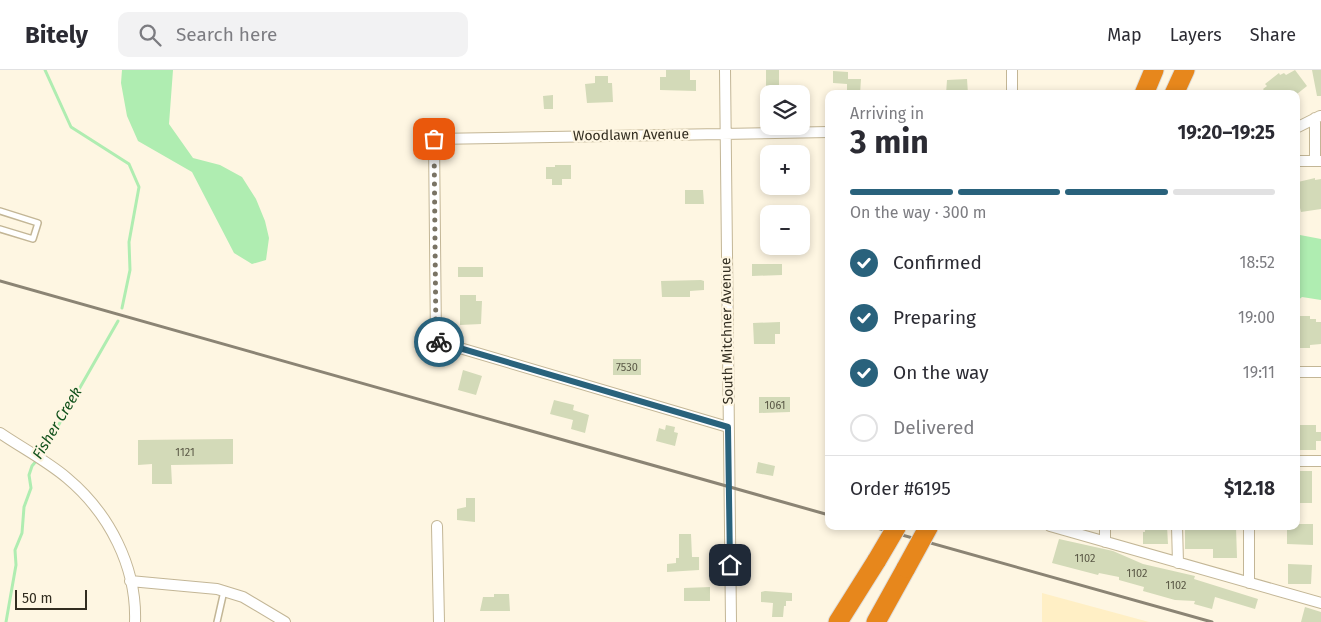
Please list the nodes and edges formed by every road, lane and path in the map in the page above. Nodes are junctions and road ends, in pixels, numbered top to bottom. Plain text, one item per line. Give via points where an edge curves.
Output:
1 (725, 70) edge
2 (1012, 70) edge
3 (1154, 70) edge
4 (1185, 70) edge
5 (1012, 90) edge
6 (1146, 90) edge
7 (1176, 90) edge
8 (1318, 116) edge
9 (1300, 126) edge
10 (825, 132) edge
11 (725, 134) junction
12 (1300, 161) edge
13 (1318, 161) edge
14 (0, 212) edge
15 (0, 229) edge
16 (1300, 372) edge
17 (1321, 372) edge
18 (728, 427) junction
19 (0, 433) edge
20 (1300, 461) edge
21 (1321, 461) edge
22 (437, 526) dead end
23 (895, 530) edge
24 (927, 530) edge
25 (1064, 530) edge
26 (1105, 530) edge
27 (1177, 530) edge
28 (1249, 530) edge
29 (1105, 542) junction
30 (1178, 563) junction
31 (130, 581) junction
32 (1249, 583) junction
33 (224, 591) junction
34 (1321, 603) edge
35 (135, 622) edge
36 (217, 622) edge
37 (285, 622) edge
38 (439, 622) edge
39 (731, 622) edge
40 (838, 622) edge
41 (876, 622) edge

1 - 11 street, South Mitchner Avenue
2 - 5 street
3 - 6 highway
4 - 7 highway
8 - 9 street
8 - 13 street
10 - 11 street, Woodlawn Avenue
11 - 18 street, South Mitchner Avenue
11 - 18 street, Woodlawn Avenue via 434,139 436,341
12 - 13 street
14 - 15 lane via 38,223 33,239
16 - 17 street
18 - 39 street, South Mitchner Avenue
19 - 31 street via 67,478 90,501 109,526 124,558
20 - 21 street
22 - 38 street
23 - 40 highway, bridge
24 - 41 highway, bridge
25 - 29 street
26 - 29 street
27 - 30 street
28 - 32 street
29 - 30 street
30 - 32 street
31 - 33 street via 203,586
31 - 35 street
32 - 34 street
33 - 36 lane
33 - 37 street via 243,597

